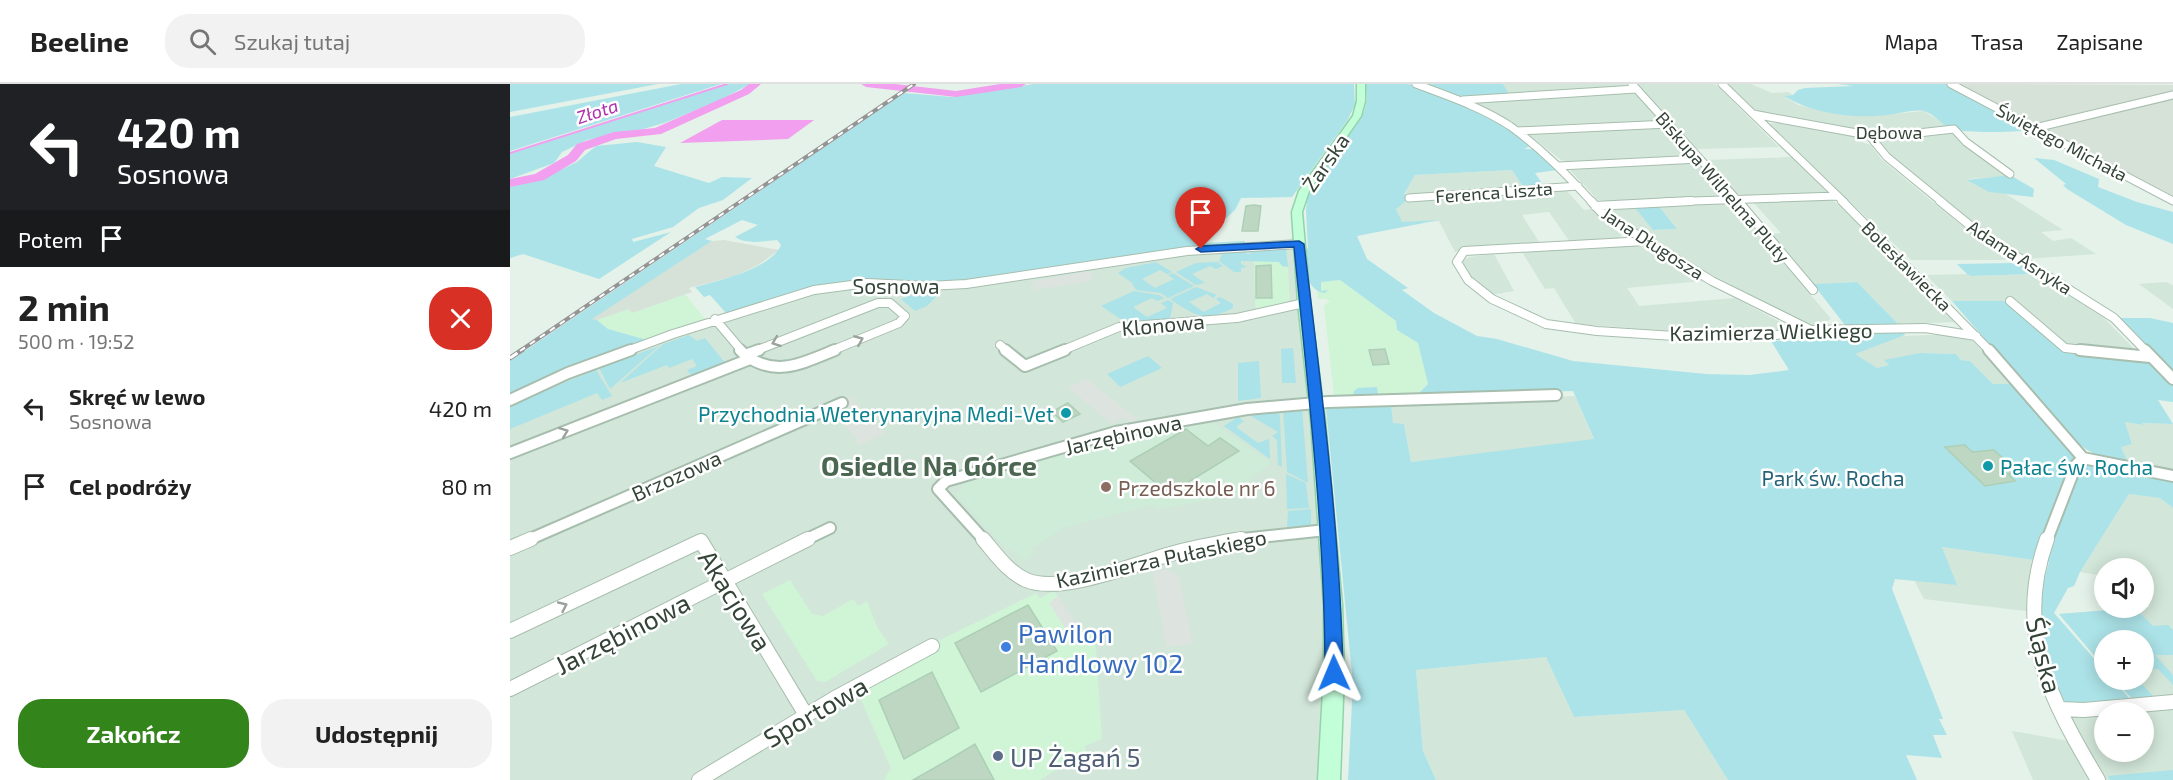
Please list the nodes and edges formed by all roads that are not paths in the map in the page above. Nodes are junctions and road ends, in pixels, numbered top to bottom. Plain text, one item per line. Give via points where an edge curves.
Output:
1 (1361, 84) edge
2 (1416, 84) edge
3 (1722, 84) edge
4 (1951, 84) edge
5 (1634, 86) edge
6 (2173, 95) edge
7 (1460, 100) junction
8 (1753, 114) junction
9 (1669, 124) junction
10 (2035, 128) junction
11 (1517, 131) junction
12 (1868, 134) junction
13 (1700, 159) junction
14 (1559, 165) junction
15 (2010, 174) dead end
16 (1578, 186) junction
17 (1837, 196) junction
18 (1409, 198) dead end
19 (1736, 198) junction
20 (2173, 201) edge
21 (1595, 206) junction
22 (1646, 241) junction
23 (1299, 244) junction
24 (1813, 290) dead end
25 (2010, 302) dead end
26 (1304, 303) junction
27 (715, 319) junction
28 (1811, 330) junction
29 (1976, 336) junction
30 (1000, 345) dead end
31 (747, 357) junction
32 (2150, 357) junction
33 (2173, 379) edge
34 (1556, 395) dead end
35 (510, 400) edge
36 (842, 403) dead end
37 (1316, 403) junction
38 (510, 453) edge
39 (2083, 458) junction
40 (2173, 476) edge
41 (830, 528) dead end
42 (1326, 530) junction
43 (510, 548) edge
44 (725, 580) junction
45 (1032, 582) joint
46 (510, 631) edge
47 (932, 646) dead end
48 (510, 689) edge
49 (2173, 702) edge
50 (2060, 709) junction
51 (806, 715) junction
52 (699, 780) edge
53 (1329, 780) edge
54 (2098, 780) edge

1 - 23 street, Żarska via 1357,116 1299,201
2 - 7 street, Jana Długosza
3 - 8 street, Bolesławiecka
4 - 10 street, Świętego Michała
5 - 7 street
5 - 9 street, Biskupa Wilhelma Pluty
6 - 10 street
7 - 11 street, Jana Długosza
8 - 12 street, Dębowa
8 - 17 street, Bolesławiecka
9 - 11 street
9 - 13 street, Biskupa Wilhelma Pluty
10 - 20 street, Świętego Michała
11 - 14 street, Jana Długosza
12 - 15 street, Dębowa via 1954,129
12 - 32 street, Adama Asnyka via 1887,157 1978,232 2114,318
13 - 14 street
13 - 19 street, Biskupa Wilhelma Pluty
14 - 16 street, Jana Długosza
16 - 18 street, Ferenca Liszta
16 - 21 street, Jana Długosza
17 - 19 street
17 - 29 street, Bolesławiecka
19 - 21 street
19 - 24 street, Biskupa Wilhelma Pluty
21 - 22 street, Jana Długosza
22 - 28 street, Jana Długosza via 1712,281
22 - 28 street, Kazimierza Wielkiego via 1464,251 1457,262 1468,280 1492,299 1546,324 1690,338
23 - 26 street, Żarska
23 - 27 street, Sosnowa via 1187,251 966,284 840,285
25 - 32 street via 2065,348
26 - 30 street, Klonowa via 1237,318 1119,327 1025,366
26 - 37 street, Żarska
27 - 31 street
27 - 35 street, Sosnowa via 568,373
28 - 29 street, Kazimierza Wielkiego via 1925,328
29 - 39 street, Bolesławiecka
31 -> 31 street via 779,369 899,323 905,316 892,304 878,303
38 -> 31 street
32 - 33 street, Adama Asnyka
34 - 37 street, Jarzębinowa
36 - 43 street, Brzozowa
37 - 42 street, Żarska
37 - 45 street, Jarzębinowa via 1247,409 1116,432 946,482 938,489 1014,574
39 - 40 street
39 - 50 street, Śląska via 2076,465 2048,539 2033,598 2037,646
41 - 44 street, Jarzębinowa
42 - 45 street, Kazimierza Pułaskiego via 1238,540 1180,551 1091,577
42 - 53 street, Żarska via 1334,673
46 -> 44 street, Akacjowa via 701,541
44 - 48 street, Jarzębinowa
44 - 51 street, Akacjowa
47 - 51 street, Sportowa
49 - 50 street
50 - 54 street, Śląska
51 - 52 street, Sportowa

